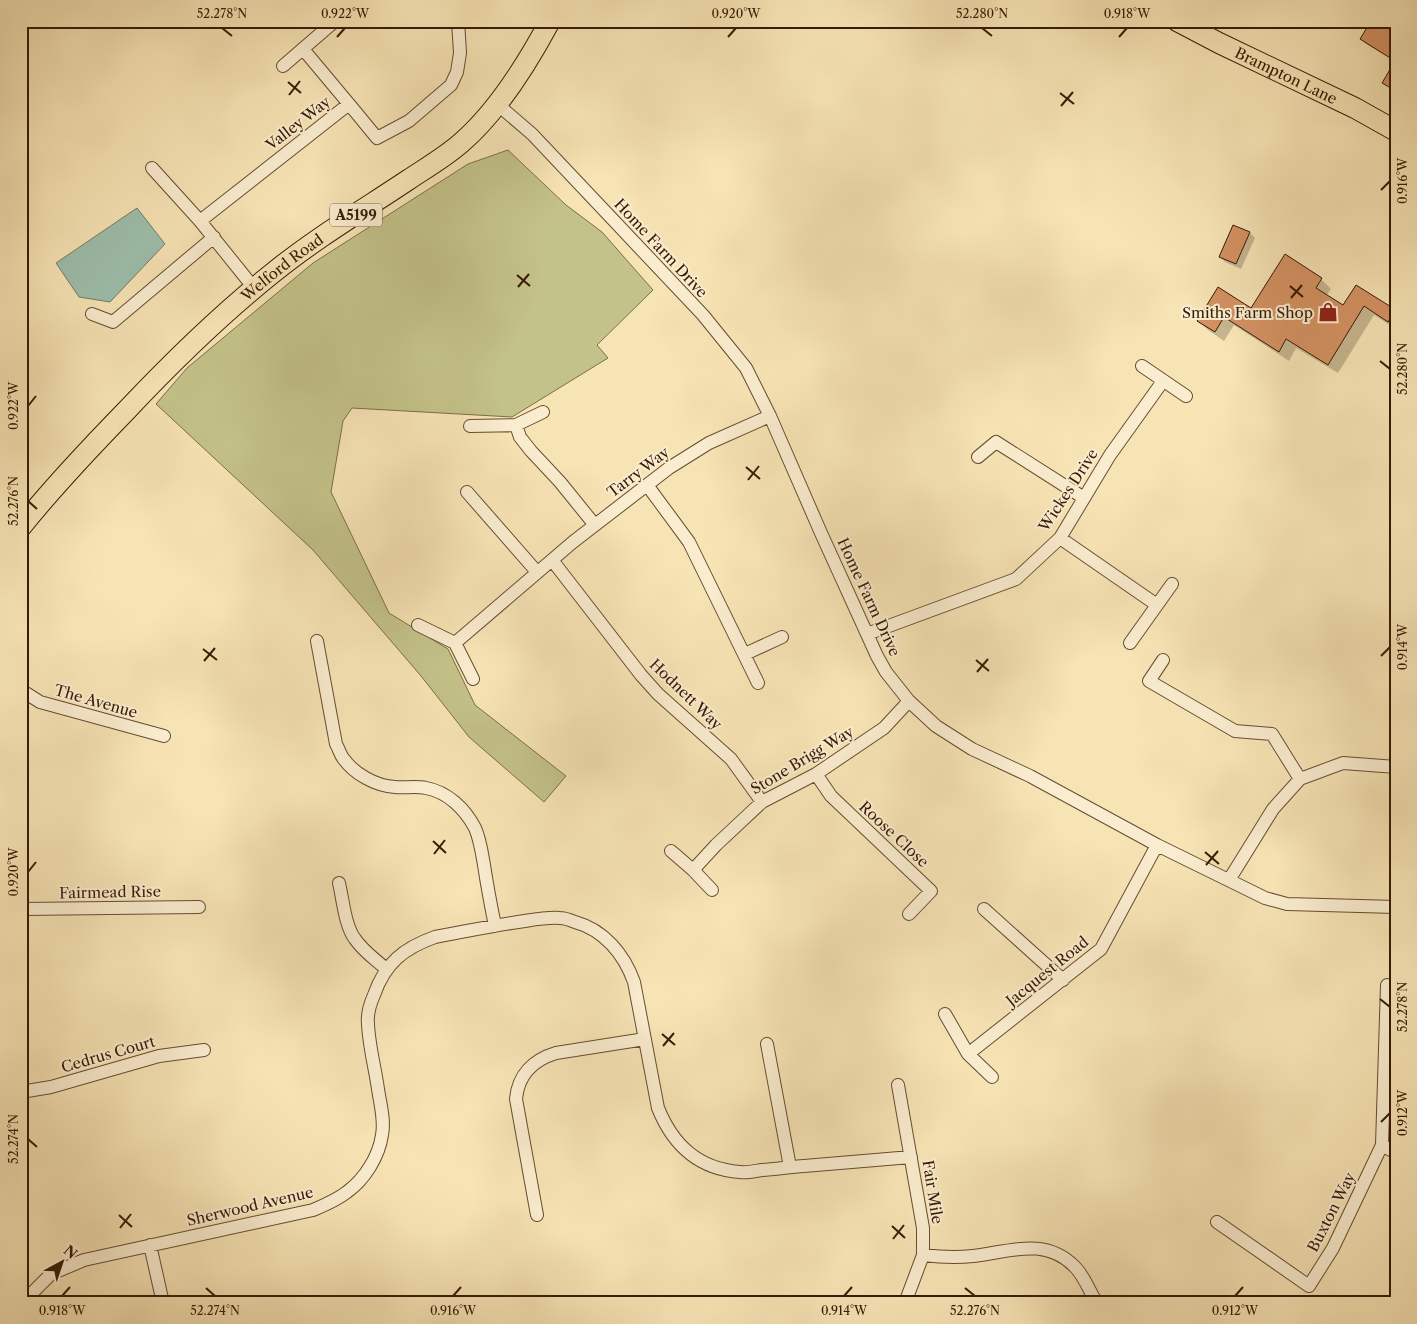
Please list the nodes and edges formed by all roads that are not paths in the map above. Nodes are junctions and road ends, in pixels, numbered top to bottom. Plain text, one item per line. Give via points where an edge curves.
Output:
1 (335, 21) edge
2 (458, 21) edge
3 (550, 21) edge
4 (1177, 21) edge
5 (303, 49) junction
6 (283, 66) dead end
7 (349, 104) junction
8 (497, 104) junction
9 (1396, 131) edge
10 (152, 168) dead end
11 (200, 221) junction
12 (214, 237) junction
13 (254, 288) junction
14 (92, 314) dead end
15 (1142, 366) dead end
16 (1163, 381) junction
17 (1186, 396) dead end
18 (543, 412) dead end
19 (770, 416) junction
20 (516, 425) junction
21 (470, 426) dead end
22 (978, 457) dead end
23 (647, 485) junction
24 (467, 492) dead end
25 (1084, 498) junction
26 (594, 524) junction
27 (21, 527) edge
28 (1060, 538) junction
29 (552, 560) junction
30 (537, 572) junction
31 (1172, 584) dead end
32 (1157, 605) junction
33 (418, 625) dead end
34 (867, 634) junction
35 (782, 637) dead end
36 (317, 641) dead end
37 (454, 643) junction
38 (1130, 643) dead end
39 (745, 654) junction
40 (1163, 660) dead end
41 (473, 678) dead end
42 (758, 683) dead end
43 (21, 690) edge
44 (909, 700) junction
45 (164, 736) dead end
46 (1396, 767) edge
47 (816, 774) junction
48 (1300, 779) junction
49 (762, 802) junction
50 (1156, 844) junction
51 (671, 851) dead end
52 (693, 870) junction
53 (1229, 880) junction
54 (339, 883) dead end
55 (712, 890) dead end
56 (1396, 907) edge
57 (200, 908) dead end
58 (21, 909) edge
59 (984, 909) dead end
60 (909, 914) dead end
61 (494, 926) junction
62 (386, 969) junction
63 (1063, 980) junction
64 (1387, 985) dead end
65 (945, 1014) dead end
66 (645, 1039) junction
67 (1391, 1039) edge
68 (767, 1044) dead end
69 (204, 1050) dead end
70 (968, 1054) junction
71 (992, 1077) dead end
72 (898, 1085) dead end
73 (21, 1092) edge
74 (1382, 1145) junction
75 (1396, 1153) edge
76 (910, 1157) junction
77 (790, 1167) junction
78 (537, 1215) dead end
79 (1217, 1222) dead end
80 (150, 1245) junction
81 (923, 1255) junction
82 (24, 1299) edge
83 (163, 1303) edge
84 (904, 1303) edge
85 (1097, 1303) edge

1 - 5 street
2 - 7 street, Valley Way via 460,53 451,85 409,121 377,138
3 - 8 main road, Welford Road / A5199
4 - 9 main road, Brampton Lane
5 - 6 street
5 - 7 street
7 - 11 street, Valley Way
8 - 13 main road, Welford Road / A5199 via 460,143 303,249
8 - 19 street, Home Farm Drive via 538,141 703,315 746,368
10 - 11 street
11 - 12 street
12 - 13 street
12 - 14 street via 113,322
13 - 27 main road, Welford Road / A5199 via 148,386
15 - 16 street
16 - 17 street
16 - 25 street, Wickes Drive via 1110,455
18 - 20 street
19 - 23 street, Tarry Way via 709,442
19 - 34 street, Home Farm Drive
20 - 21 street
20 - 26 street via 520,437
22 - 25 street via 996,442
23 - 26 street, Tarry Way
23 - 39 street via 689,542
24 - 30 street
25 - 28 street, Wickes Drive
26 - 29 street, Tarry Way
28 - 32 street
28 - 34 street, Wickes Drive via 1016,579
29 - 30 street, Tarry Way
29 - 49 street, Hodnett Way via 641,675 731,759
30 - 37 street, Tarry Way
31 - 32 street
32 - 38 street
33 - 37 street
34 - 44 street, Home Farm Drive via 886,672
35 - 39 street
36 - 61 street via 336,744 342,758 363,777 378,784 393,788 426,788 457,803 476,830
37 - 41 street
39 - 42 street
40 - 48 street via 1149,681 1235,731 1272,734
43 - 45 street, The Avenue via 40,702
44 - 47 street, Stone Brigg Way via 884,728
44 - 50 street, Home Farm Drive via 936,726 972,749 1030,776
46 - 48 street via 1343,763
47 - 49 street, Stone Brigg Way
47 - 60 street, Roose Close via 832,796 931,891
48 - 53 street via 1272,809
49 - 52 street, Stone Brigg Way
50 - 53 street, Home Farm Drive
50 - 63 street, Jacquest Road via 1101,949
51 - 52 street
52 - 55 street
53 - 56 street, Home Farm Drive via 1265,898 1287,904
54 - 62 street via 353,938
57 - 58 street, Fairmead Rise
59 - 63 street
61 - 62 street, Sherwood Avenue via 426,940 408,949
61 - 66 street, Sherwood Avenue via 562,918 579,923 606,939 629,968
62 - 80 street, Sherwood Avenue via 370,1004 368,1023 383,1133 371,1164 360,1180 331,1203 313,1210
63 - 70 street, Jacquest Road
64 - 67 street, Buxton Way
65 - 70 street
66 - 77 street, Sherwood Avenue via 664,1124 690,1154 724,1170 741,1172
66 - 78 street via 546,1056 529,1068 521,1079 516,1099
67 - 74 street, Buxton Way
68 - 77 street
69 - 73 street, Cedrus Court via 158,1056 51,1087
70 - 71 street
72 - 76 street, Fair Mile
74 - 75 street
74 - 79 street, Buxton Way via 1333,1248 1309,1286
76 - 77 street, Sherwood Avenue
76 - 81 street, Fair Mile via 923,1228
80 - 82 street, Sherwood Avenue via 84,1260 52,1274
80 - 83 street
81 - 84 street, Fair Mile
81 - 85 street via 948,1258 1024,1248 1052,1252 1075,1267

